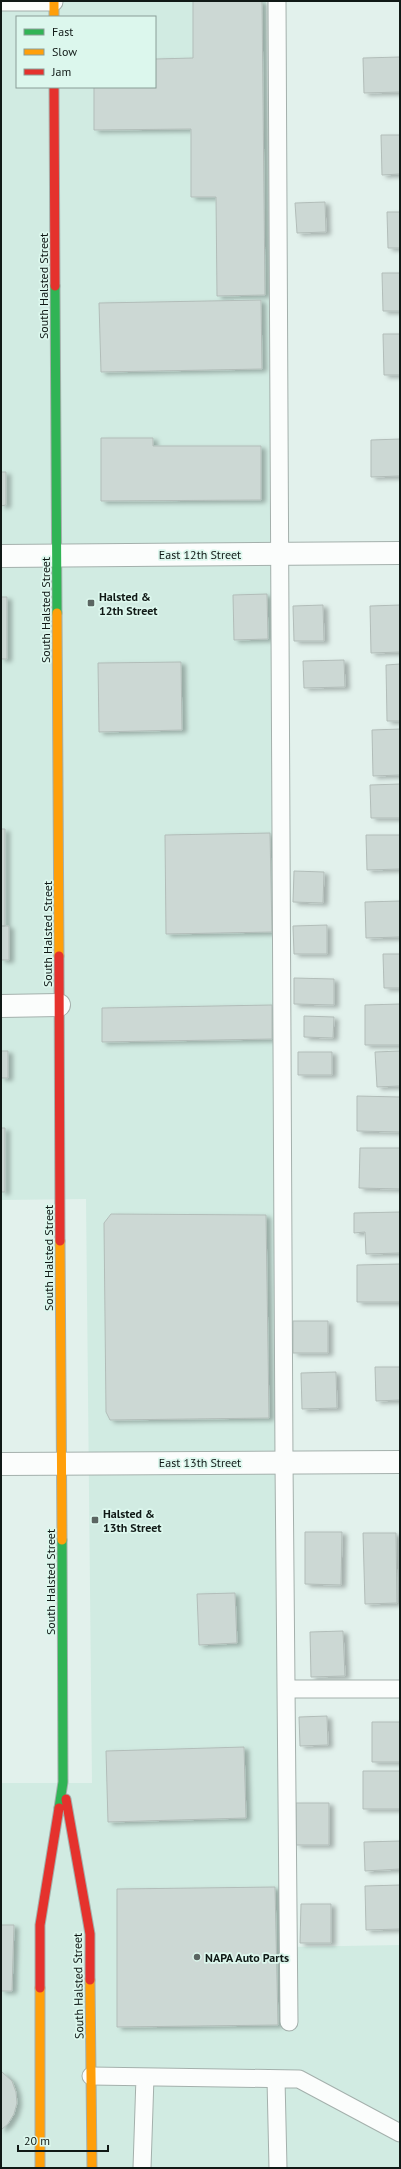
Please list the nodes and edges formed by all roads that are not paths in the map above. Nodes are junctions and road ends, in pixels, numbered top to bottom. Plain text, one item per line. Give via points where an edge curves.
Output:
1 (277, 1) edge
2 (1, 2) edge
3 (54, 7) edge
4 (54, 88) edge
5 (400, 553) edge
6 (280, 554) junction
7 (57, 555) junction
8 (1, 556) edge
9 (59, 1005) junction
10 (1, 1006) edge
11 (62, 1462) junction
12 (284, 1462) junction
13 (400, 1462) edge
14 (1, 1464) edge
15 (286, 1689) junction
16 (400, 1689) edge
17 (63, 1782) junction
18 (289, 2022) dead end
19 (91, 2076) junction
20 (145, 2077) junction
21 (276, 2079) junction
22 (400, 2133) edge
23 (40, 2168) edge
24 (92, 2168) edge
25 (142, 2168) edge
26 (278, 2168) edge

1 - 6 lane
2 - 3 lane
4 - 7 street, South Halsted Street
5 - 6 street, East 12th Street
6 - 7 street, East 12th Street
6 - 12 lane
7 - 8 street, East 12th Street
7 - 9 street, South Halsted Street
9 - 10 street
9 - 11 street, South Halsted Street
11 - 12 street, East 13th Street
11 - 14 street, East 13th Street
11 - 17 street, South Halsted Street
12 - 13 street, East 13th Street
12 - 15 lane
15 - 16 lane
15 - 18 lane
17 - 19 street, South Halsted Street via 90,1934
17 - 23 street, South Halsted Street via 40,1925
19 - 20 lane
19 - 24 street, South Halsted Street
20 - 21 lane
20 - 25 lane
21 - 22 lane via 299,2079
21 - 26 lane

